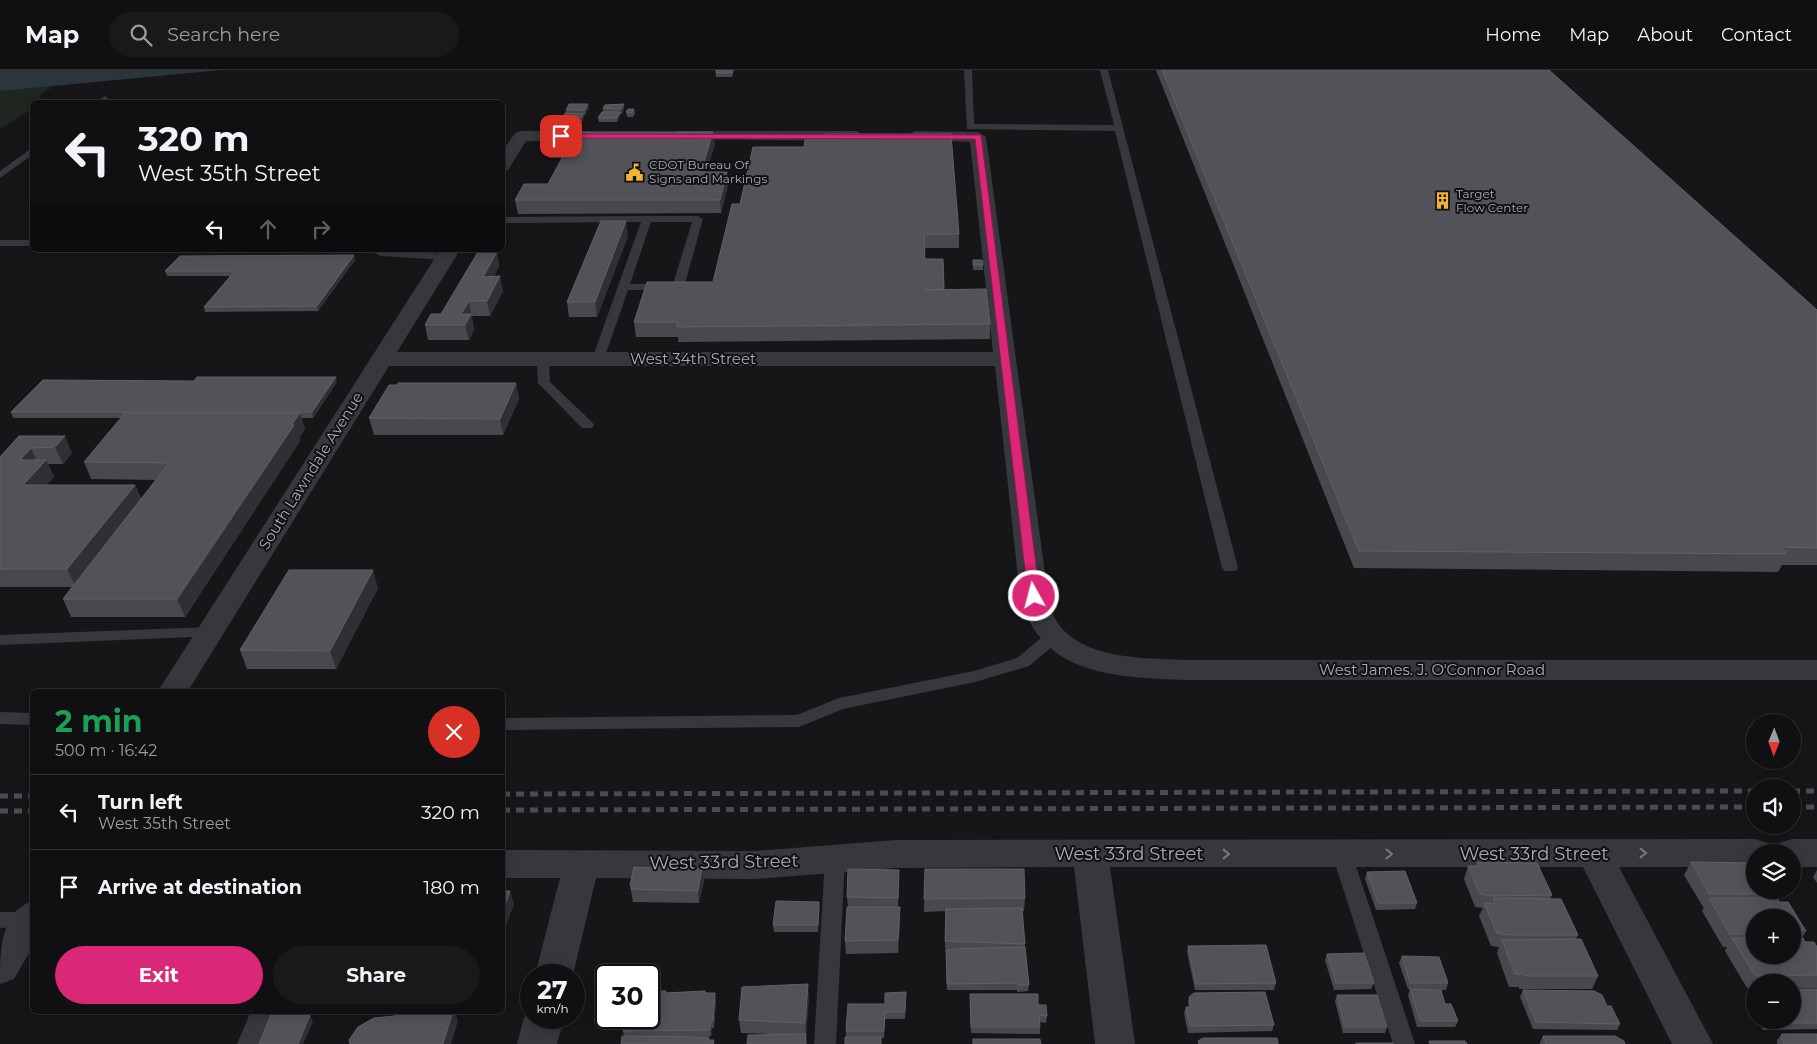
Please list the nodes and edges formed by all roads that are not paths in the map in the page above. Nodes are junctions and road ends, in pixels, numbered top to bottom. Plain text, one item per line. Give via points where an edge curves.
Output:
1 (968, 70) edge
2 (1104, 70) edge
3 (1119, 128) junction
4 (601, 136) edge
5 (660, 136) edge
6 (869, 136) edge
7 (899, 136) edge
8 (30, 152) edge
9 (505, 161) edge
10 (0, 174) edge
11 (647, 219) junction
12 (505, 220) edge
13 (0, 243) edge
14 (30, 243) edge
15 (378, 252) edge
16 (448, 253) edge
17 (623, 287) junction
18 (382, 359) junction
19 (543, 359) junction
20 (598, 359) junction
21 (1004, 359) junction
22 (587, 426) dead end
23 (1230, 568) dead end
24 (211, 632) junction
25 (1053, 637) junction
26 (0, 640) edge
27 (1817, 670) edge
28 (174, 689) edge
29 (0, 718) edge
30 (30, 720) edge
31 (505, 724) edge
32 (1342, 854) junction
33 (1594, 854) junction
34 (1746, 854) edge
35 (1801, 854) edge
36 (1817, 854) edge
37 (1090, 855) junction
38 (835, 859) junction
39 (505, 864) edge
40 (582, 864) junction
41 (21, 918) edge
42 (557, 964) edge
43 (0, 968) edge
44 (261, 1014) edge
45 (541, 1029) edge
46 (248, 1044) edge
47 (537, 1044) edge
48 (825, 1044) edge
49 (1116, 1044) edge
50 (1404, 1044) edge
51 (1693, 1044) edge

1 - 3 lane via 970,126
2 - 3 lane
3 - 23 lane
4 - 9 street via 521,136
5 - 6 street
7 - 21 street via 978,136
8 - 10 lane
11 - 12 lane
11 - 17 lane
11 - 17 lane via 698,219 678,286
13 - 14 lane
15 - 16 lane
16 - 18 street, South Lawndale Avenue
17 - 20 lane
18 - 19 street, West 34th Street
18 - 24 street, South Lawndale Avenue
19 - 20 street, West 34th Street
19 - 22 lane via 544,383
20 - 21 street, West 34th Street
21 - 25 street via 1034,596 1039,616
24 - 26 lane
24 - 28 street, South Lawndale Avenue
25 - 27 street, West James. J. O'Connor Road via 1078,654 1102,661 1168,670
25 - 31 lane via 1023,662 975,676 839,704 799,721
29 - 30 lane
32 -> 33 street, West 33rd Street
37 -> 32 street, West 33rd Street
32 - 50 lane
33 -> 34 street, West 33rd Street
33 - 51 street
35 - 36 street
37 - 38 street, West 33rd Street via 896,854
37 - 49 street
38 - 40 street, West 33rd Street via 755,864
38 - 48 lane
39 - 40 street, West 33rd Street
40 - 42 street
41 - 43 street
44 - 46 lane
45 - 47 street

